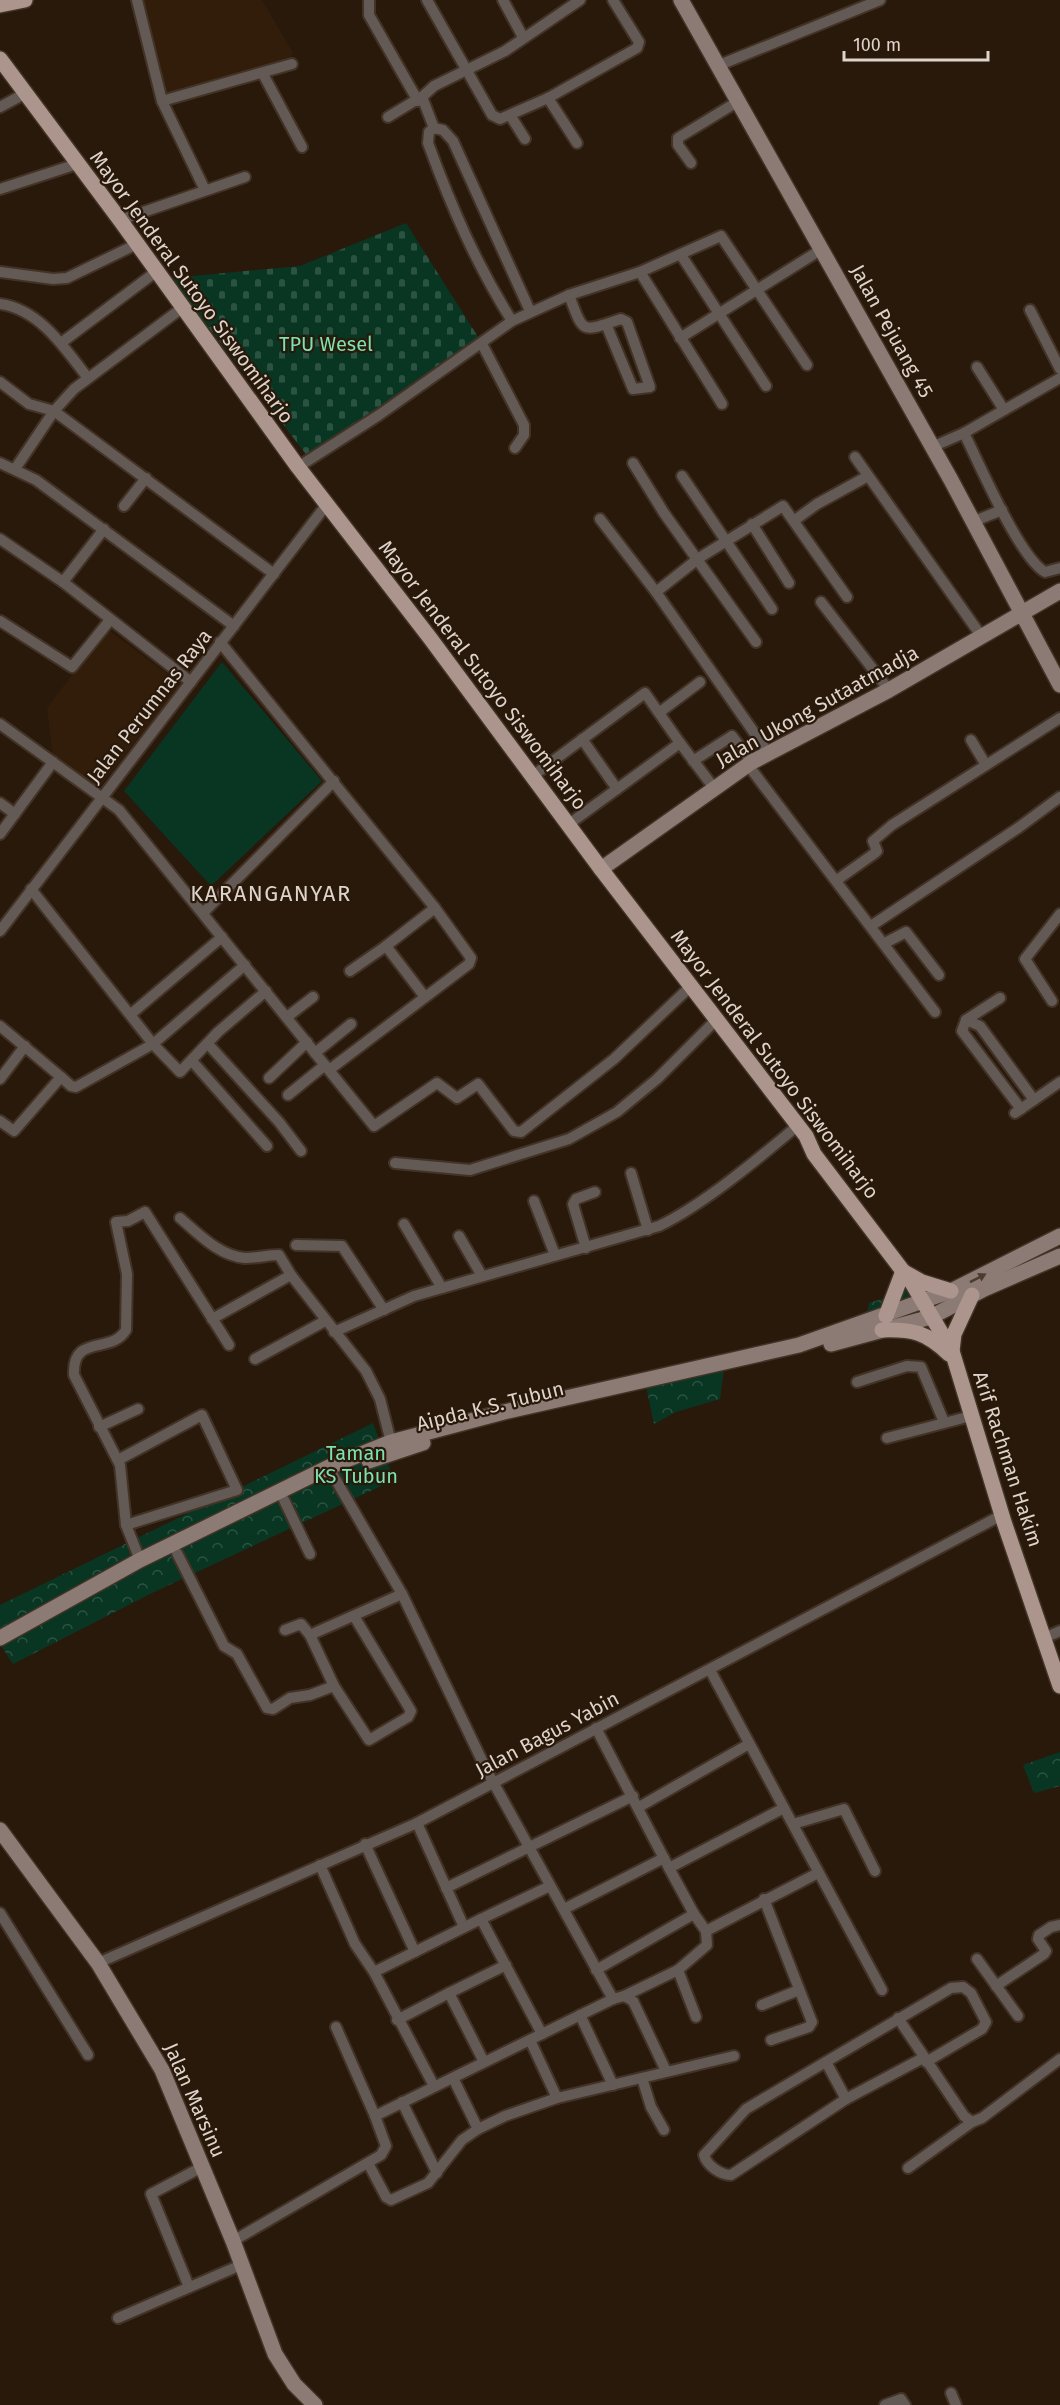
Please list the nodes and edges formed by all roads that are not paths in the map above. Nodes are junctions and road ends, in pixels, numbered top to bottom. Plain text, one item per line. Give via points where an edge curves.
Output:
1 (137, 0) edge
2 (369, 0) edge
3 (427, 0) edge
4 (503, 0) edge
5 (580, 0) edge
6 (613, 0) edge
7 (681, 0) edge
8 (880, 0) edge
9 (523, 37) junction
10 (0, 59) edge
11 (292, 64) dead end
12 (717, 66) junction
13 (468, 69) junction
14 (263, 74) junction
15 (24, 94) junction
16 (548, 98) junction
17 (420, 99) junction
18 (162, 101) junction
19 (737, 102) junction
20 (0, 107) edge
21 (510, 115) junction
22 (388, 117) dead end
23 (434, 128) junction
24 (525, 139) dead end
25 (577, 143) dead end
26 (302, 147) dead end
27 (690, 163) dead end
28 (77, 164) junction
29 (245, 177) dead end
30 (0, 189) edge
31 (205, 190) junction
32 (120, 220) junction
33 (137, 244) junction
34 (822, 249) junction
35 (681, 255) junction
36 (157, 271) junction
37 (0, 272) edge
38 (640, 272) junction
39 (758, 291) junction
40 (569, 295) junction
41 (0, 304) edge
42 (182, 308) junction
43 (1030, 310) dead end
44 (530, 312) junction
45 (718, 313) junction
46 (512, 321) junction
47 (606, 324) junction
48 (680, 338) junction
49 (61, 343) junction
50 (482, 344) junction
51 (807, 365) dead end
52 (977, 367) dead end
53 (1060, 370) edge
54 (0, 382) edge
55 (80, 383) junction
56 (766, 386) dead end
57 (722, 405) dead end
58 (1004, 410) junction
59 (54, 411) junction
60 (964, 434) junction
61 (932, 447) junction
62 (515, 448) dead end
63 (855, 457) dead end
64 (0, 463) edge
65 (633, 463) dead end
66 (298, 467) junction
67 (15, 469) junction
68 (868, 476) junction
69 (682, 477) dead end
70 (146, 478) junction
71 (327, 504) junction
72 (124, 506) dead end
73 (1002, 510) junction
74 (600, 519) dead end
75 (795, 520) junction
76 (972, 522) junction
77 (752, 524) junction
78 (104, 530) junction
79 (0, 539) edge
80 (726, 540) junction
81 (699, 558) junction
82 (1060, 568) edge
83 (274, 574) junction
84 (63, 582) junction
85 (789, 583) dead end
86 (1060, 591) edge
87 (656, 592) junction
88 (847, 597) dead end
89 (821, 602) dead end
90 (772, 609) dead end
91 (1022, 614) junction
92 (110, 620) junction
93 (0, 621) edge
94 (234, 626) junction
95 (982, 637) junction
96 (220, 642) junction
97 (756, 642) dead end
98 (1058, 677) edge
99 (191, 682) junction
100 (700, 682) dead end
101 (889, 690) junction
102 (660, 712) junction
103 (1060, 718) edge
104 (0, 724) edge
105 (582, 739) junction
106 (971, 740) dead end
107 (680, 743) junction
108 (769, 754) junction
109 (693, 761) junction
110 (53, 762) junction
111 (750, 764) junction
112 (986, 765) junction
113 (534, 776) junction
114 (333, 781) junction
115 (714, 788) junction
116 (617, 789) junction
117 (101, 797) junction
118 (1060, 797) edge
119 (0, 803) edge
120 (15, 814) junction
121 (569, 824) junction
122 (0, 834) edge
123 (601, 869) junction
124 (837, 880) junction
125 (32, 890) junction
126 (435, 908) junction
127 (203, 913) junction
128 (1060, 914) edge
129 (871, 926) junction
130 (0, 931) edge
131 (222, 937) junction
132 (885, 943) junction
133 (386, 946) junction
134 (245, 965) junction
135 (350, 971) dead end
136 (939, 975) dead end
137 (691, 986) junction
138 (266, 991) junction
139 (313, 997) dead end
140 (425, 997) junction
141 (1000, 998) dead end
142 (1052, 1001) dead end
143 (935, 1012) dead end
144 (130, 1014) junction
145 (287, 1017) junction
146 (717, 1019) junction
147 (966, 1020) junction
148 (351, 1024) dead end
149 (0, 1026) edge
150 (307, 1042) junction
151 (153, 1044) junction
152 (208, 1044) junction
153 (25, 1046) junction
154 (315, 1053) junction
155 (192, 1061) junction
156 (327, 1067) junction
157 (61, 1077) junction
158 (269, 1078) dead end
159 (0, 1079) edge
160 (1060, 1082) edge
161 (288, 1095) dead end
162 (1034, 1100) junction
163 (0, 1121) edge
164 (796, 1127) junction
165 (267, 1146) dead end
166 (301, 1151) dead end
167 (395, 1163) dead end
168 (631, 1173) dead end
169 (595, 1192) dead end
170 (534, 1201) dead end
171 (180, 1218) dead end
172 (404, 1224) dead end
173 (648, 1230) junction
174 (459, 1236) dead end
175 (1060, 1236) edge
176 (296, 1245) dead end
177 (586, 1248) junction
178 (555, 1255) junction
179 (1060, 1256) edge
180 (903, 1271) junction
181 (291, 1275) junction
182 (482, 1276) junction
183 (442, 1288) junction
184 (951, 1291) junction
185 (972, 1295) junction
186 (920, 1303) junction
187 (384, 1310) junction
188 (212, 1319) junction
189 (925, 1319) junction
190 (325, 1322) junction
191 (884, 1323) junction
192 (334, 1332) junction
193 (229, 1345) dead end
194 (954, 1355) junction
195 (255, 1359) dead end
196 (857, 1382) dead end
197 (138, 1409) dead end
198 (971, 1416) junction
199 (944, 1422) junction
200 (99, 1427) junction
201 (887, 1438) dead end
202 (391, 1442) junction
203 (118, 1460) junction
204 (333, 1475) junction
205 (284, 1500) junction
206 (1002, 1515) junction
207 (126, 1525) junction
208 (177, 1553) junction
209 (310, 1554) dead end
210 (140, 1560) junction
211 (402, 1594) junction
212 (354, 1616) junction
213 (285, 1630) dead end
214 (1060, 1631) edge
215 (310, 1635) junction
216 (0, 1638) edge
217 (1044, 1638) junction
218 (0, 1648) edge
219 (710, 1670) junction
220 (334, 1686) junction
221 (1060, 1686) edge
222 (596, 1728) junction
223 (749, 1744) junction
224 (494, 1783) junction
225 (633, 1796) junction
226 (639, 1807) junction
227 (784, 1808) junction
228 (417, 1823) junction
229 (793, 1824) junction
230 (0, 1830) edge
231 (365, 1844) junction
232 (530, 1848) junction
233 (663, 1858) junction
234 (320, 1865) junction
235 (669, 1868) junction
236 (875, 1871) dead end
237 (819, 1873) junction
238 (550, 1886) junction
239 (446, 1888) junction
240 (764, 1899) junction
241 (564, 1909) junction
242 (0, 1913) edge
243 (694, 1914) junction
244 (481, 1919) junction
245 (1060, 1925) edge
246 (464, 1927) junction
247 (706, 1931) junction
248 (415, 1952) junction
249 (977, 1959) dead end
250 (98, 1963) junction
251 (506, 1965) junction
252 (596, 1970) junction
253 (678, 1970) junction
254 (374, 1972) junction
255 (996, 1986) junction
256 (799, 1990) junction
257 (882, 1990) dead end
258 (449, 1993) junction
259 (619, 1997) junction
260 (762, 2005) dead end
261 (580, 2015) junction
262 (1018, 2016) dead end
263 (696, 2017) dead end
264 (898, 2018) junction
265 (398, 2020) junction
266 (336, 2027) dead end
267 (542, 2034) junction
268 (530, 2040) junction
269 (771, 2040) dead end
270 (88, 2055) dead end
271 (734, 2056) dead end
272 (1060, 2059) edge
273 (924, 2060) junction
274 (826, 2061) junction
275 (484, 2062) junction
276 (666, 2071) junction
277 (453, 2078) junction
278 (642, 2078) junction
279 (613, 2085) junction
280 (435, 2086) junction
281 (557, 2098) junction
282 (846, 2099) junction
283 (402, 2102) junction
284 (375, 2116) junction
285 (972, 2122) junction
286 (478, 2129) junction
287 (664, 2130) dead end
288 (368, 2163) junction
289 (202, 2167) junction
290 (908, 2168) dead end
291 (437, 2173) junction
292 (233, 2241) junction
293 (241, 2265) junction
294 (189, 2287) junction
295 (118, 2318) dead end
296 (951, 2394) dead end
297 (315, 2405) edge
298 (885, 2405) edge
299 (905, 2405) edge
300 (956, 2405) edge

1 - 18 street
2 - 17 street via 369,15
3 - 13 street
4 - 9 street
5 - 9 street
6 - 16 street via 639,42 637,48
7 - 12 street, Jalan Pejuang 45
8 - 12 street
9 - 13 street via 505,51
10 - 15 main road, Mayor Jenderal Sutoyo Siswomiharjo
11 - 14 street
12 - 19 street, Jalan Pejuang 45
13 - 17 street via 434,86
13 - 21 street via 492,115 500,119
14 - 18 street
14 - 26 street
15 - 20 street
15 - 28 main road, Mayor Jenderal Sutoyo Siswomiharjo
16 - 21 street
16 - 25 street
17 - 22 street
17 - 23 street
18 - 31 street
19 - 27 street via 678,138 678,145
19 - 34 street, Jalan Pejuang 45
21 - 24 street
23 - 44 street via 443,130 453,141
23 - 46 street via 429,132 428,143 454,214 486,280
28 - 30 street
28 - 32 main road, Mayor Jenderal Sutoyo Siswomiharjo
29 - 31 street
31 - 32 street
32 - 33 main road, Mayor Jenderal Sutoyo Siswomiharjo
33 - 36 main road, Mayor Jenderal Sutoyo Siswomiharjo
33 - 37 street via 67,278
34 - 39 street
34 - 61 street, Jalan Pejuang 45
35 - 38 street
35 - 39 street via 721,236
35 - 45 street
36 - 42 main road, Mayor Jenderal Sutoyo Siswomiharjo
36 - 49 street
38 - 40 street
38 - 48 street
39 - 45 street
39 - 51 street
40 - 44 street
40 - 47 street via 580,325 592,329
41 - 49 street via 18,307
42 - 55 street
42 - 66 main road, Mayor Jenderal Sutoyo Siswomiharjo
43 - 53 street
44 - 46 street
45 - 48 street
45 - 56 street
46 - 50 street
47 - 47 street via 621,319 627,322 650,387 633,389
48 - 57 street
49 - 55 street
50 - 62 street via 524,425 524,435
50 - 66 street
52 - 58 street
53 - 58 street
54 - 59 street via 29,404
55 - 59 street
58 - 60 street
59 - 67 street
59 - 70 street
60 - 61 street
60 - 73 street
61 - 76 street, Jalan Pejuang 45
63 - 68 street
64 - 67 street
65 - 81 street via 664,513
66 - 71 main road, Mayor Jenderal Sutoyo Siswomiharjo
67 - 78 street
68 - 75 street
68 - 95 street
69 - 80 street
70 - 72 street
70 - 83 street
71 - 83 street, Jalan Perumnas Raya
71 - 113 main road, Mayor Jenderal Sutoyo Siswomiharjo
73 - 76 street
73 - 82 street via 1040,569 1045,572
74 - 87 street
75 - 77 street via 783,506
75 - 88 street
76 - 91 street, Jalan Pejuang 45
77 - 80 street
77 - 85 street
78 - 84 street
78 - 94 street
79 - 84 street
80 - 81 street
80 - 90 street
81 - 87 street
81 - 97 street
83 - 94 street, Jalan Perumnas Raya
84 - 92 street
86 - 91 street, Jalan Ukong Sutaatmadja
87 - 108 street
89 - 101 street
91 - 95 street, Jalan Ukong Sutaatmadja
91 - 98 street, Jalan Pejuang 45
92 - 93 street via 72,667
92 - 99 street
94 - 96 street, Jalan Perumnas Raya
95 - 101 street, Jalan Ukong Sutaatmadja
96 - 99 street, Jalan Perumnas Raya
96 - 114 street
99 - 117 street, Jalan Perumnas Raya
100 - 102 street
101 - 108 street, Jalan Ukong Sutaatmadja
102 - 105 street via 645,693
102 - 107 street
103 - 112 street
104 - 110 street
105 - 113 street
105 - 116 street
106 - 112 street
107 - 109 street
107 - 116 street
108 - 111 street, Jalan Ukong Sutaatmadja
109 - 111 street via 732,736
109 - 115 street
110 - 117 street
110 - 120 street
111 - 115 street, Jalan Ukong Sutaatmadja
111 - 124 street
112 - 124 street via 892,825 873,841 877,851
113 - 121 main road, Mayor Jenderal Sutoyo Siswomiharjo
114 - 126 street
114 - 127 street
115 - 123 street, Jalan Ukong Sutaatmadja
116 - 121 street
117 - 125 street, Jalan Perumnas Raya
117 - 127 street via 119,810
118 - 129 street
119 - 120 street
120 - 122 street
121 - 123 main road, Mayor Jenderal Sutoyo Siswomiharjo
123 - 137 main road, Mayor Jenderal Sutoyo Siswomiharjo
124 - 129 street
125 - 130 street, Jalan Perumnas Raya
125 - 144 street
126 - 133 street
126 - 140 street via 471,960
127 - 131 street
128 - 142 street via 1025,959
129 - 132 street
131 - 134 street
131 - 144 street
132 - 136 street via 904,932 908,934
132 - 143 street
133 - 135 street
133 - 140 street
134 - 138 street
134 - 151 street
137 - 146 main road, Mayor Jenderal Sutoyo Siswomiharjo
137 - 156 street via 614,1059 519,1133 478,1084 457,1098 437,1083 374,1126
138 - 145 street
138 - 152 street
139 - 145 street
140 - 156 street
141 - 147 street
144 - 151 street
145 - 150 street
146 - 164 main road, Mayor Jenderal Sutoyo Siswomiharjo
146 - 167 street via 657,1079 617,1112 569,1139 470,1170
147 - 162 street via 980,1026
147 - 162 street via 964,1034 1018,1111
148 - 154 street
149 - 153 street
150 - 154 street
150 - 158 street
151 - 155 street via 180,1072
151 - 157 street via 76,1087
152 - 155 street
152 - 166 street
153 - 157 street
153 - 159 street
154 - 156 street
155 - 165 street
156 - 161 street
157 - 163 street via 14,1131
160 - 162 street
164 - 173 street via 680,1214
164 - 180 main road, Mayor Jenderal Sutoyo Siswomiharjo
168 - 173 street
169 - 177 street via 573,1204
170 - 178 street
171 - 181 street via 230,1255 279,1255
172 - 183 street
173 - 177 street
174 - 182 street
184 -> 175 street, Aipda K.S. Tubun
176 - 187 street via 342,1246
177 - 178 street
178 - 182 street
179 - 185 street, Aipda K.S. Tubun
180 - 184 main road
180 - 186 main road, Mayor Jenderal Sutoyo Siswomiharjo
180 - 191 main road
181 - 188 street
181 - 190 street
182 - 183 street
183 - 187 street
184 - 186 street, Aipda K.S. Tubun
185 - 189 street, Aipda K.S. Tubun
185 - 194 main road via 954,1334
186 - 189 main road, Mayor Jenderal Sutoyo Siswomiharjo
186 - 191 street, Aipda K.S. Tubun
187 - 192 street
188 - 193 street
188 - 200 street via 145,1212 116,1222 126,1274 126,1330 117,1340 88,1346 74,1367 74,1375
189 - 191 street, Aipda K.S. Tubun
189 - 194 main road, Arif Rachman Hakim
190 - 192 street
190 - 195 street
191 - 194 main road via 920,1332
191 - 202 street, Aipda K.S. Tubun
191 - 204 street, Aipda K.S. Tubun via 802,1354 431,1440
192 - 202 street via 374,1386
194 - 198 main road, Arif Rachman Hakim
196 - 199 street via 907,1366 921,1367
197 - 200 street
198 - 199 street
198 - 206 main road, Arif Rachman Hakim
199 - 201 street
200 - 203 street
202 - 210 street, Aipda K.S. Tubun via 329,1467
203 - 207 street
203 - 207 street via 202,1415 237,1490
204 - 205 street, Aipda K.S. Tubun
204 - 211 street
205 - 208 street, Aipda K.S. Tubun
205 - 209 street
206 - 217 main road, Arif Rachman Hakim
206 - 219 street, Jalan Bagus Yabin
207 - 210 street
208 - 218 street, Aipda K.S. Tubun
208 - 220 street via 224,1646 237,1654 265,1706 273,1709 287,1699
210 - 216 street, Aipda K.S. Tubun
211 - 212 street
211 - 224 street
212 - 215 street
212 - 220 street via 411,1713 368,1740
213 - 215 street via 301,1624
214 - 217 street
215 - 220 street
217 - 221 main road, Arif Rachman Hakim
219 - 222 street, Jalan Bagus Yabin
219 - 223 street
222 - 224 street, Jalan Bagus Yabin
222 - 225 street
223 - 226 street
223 - 227 street
224 - 228 street, Jalan Bagus Yabin
224 - 232 street
225 - 226 street
225 - 232 street
226 - 233 street
227 - 229 street
227 - 235 street
228 - 231 street, Jalan Bagus Yabin
228 - 239 street
229 - 236 street via 844,1809
229 - 237 street
230 - 250 street, Jalan Marsinu
231 - 234 street, Jalan Bagus Yabin
231 - 248 street
232 - 238 street
232 - 239 street
233 - 235 street
233 - 241 street
234 - 250 street, Jalan Bagus Yabin
234 - 254 street via 355,1944
235 - 243 street
237 - 240 street
237 - 257 street
238 - 241 street
238 - 244 street
239 - 246 street
240 - 247 street
240 - 256 street
241 - 252 street
242 - 270 street
243 - 247 street
243 - 252 street
244 - 246 street
244 - 251 street
245 - 255 street via 1039,1935 1044,1954
246 - 248 street
247 - 253 street via 707,1945
248 - 254 street
249 - 255 street
250 - 289 street, Jalan Marsinu via 162,2070
251 - 258 street
251 - 267 street
252 - 259 street
253 - 259 street
253 - 263 street
254 - 265 street
255 - 262 street
256 - 260 street
256 - 269 street via 812,2024
258 - 265 street
258 - 275 street
259 - 261 street
259 - 276 street via 633,2001
261 - 267 street
261 - 279 street
264 - 273 street
264 - 273 street via 958,1985 971,1993 986,2022 982,2029
264 - 274 street
265 - 280 street
266 - 284 street
267 - 268 street
268 - 275 street
268 - 281 street
271 - 276 street
272 - 285 street
273 - 282 street
273 - 285 street
274 - 282 street
274 - 282 street via 746,2109 705,2159 709,2165 731,2175
275 - 277 street
276 - 278 street
277 - 280 street
277 - 286 street
278 - 279 street
278 - 287 street via 651,2107
279 - 281 street
280 - 283 street
281 - 286 street
283 - 284 street
283 - 291 street
284 - 288 street via 386,2146 381,2155
285 - 290 street
286 - 291 street via 462,2140
288 - 291 street via 389,2200 428,2183
288 - 292 street
289 - 292 street, Jalan Marsinu
289 - 294 street via 151,2194
292 - 293 street, Jalan Marsinu
293 - 294 street
293 - 297 street, Jalan Marsinu via 259,2317 285,2372
294 - 295 street
296 - 300 street
298 - 299 street via 901,2399

